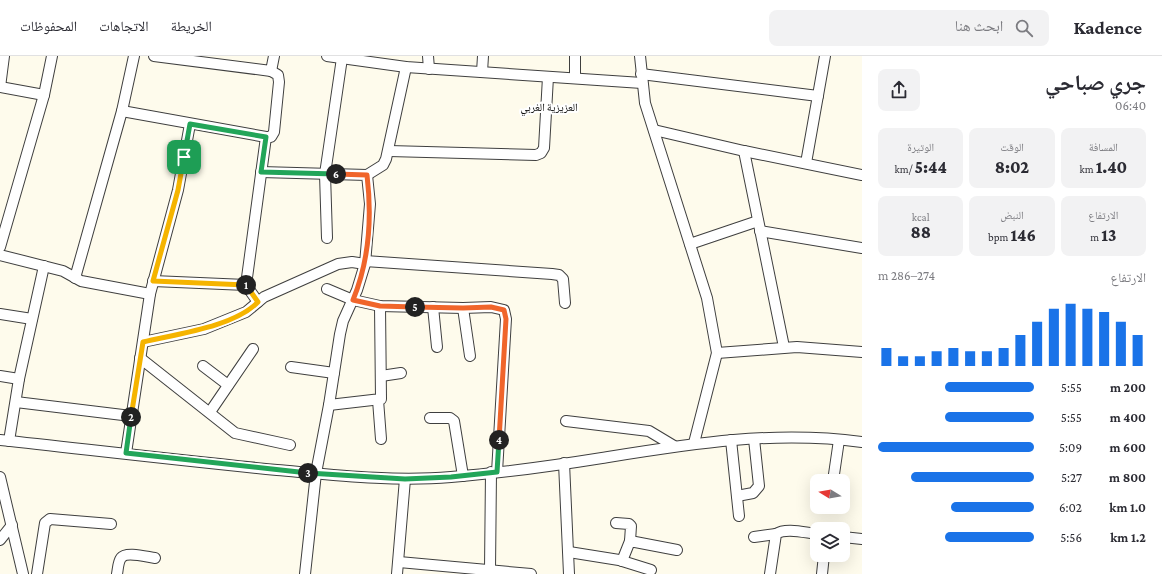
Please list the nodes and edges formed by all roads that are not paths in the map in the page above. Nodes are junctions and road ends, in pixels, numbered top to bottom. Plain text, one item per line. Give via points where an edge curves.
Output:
1 (4, 56) edge
2 (52, 56) edge
3 (134, 56) edge
4 (154, 56) edge
5 (274, 56) edge
6 (326, 56) edge
7 (428, 56) edge
8 (483, 56) edge
9 (574, 56) edge
10 (640, 56) edge
11 (825, 56) edge
12 (342, 58) junction
13 (199, 59) edge
14 (406, 67) junction
15 (429, 68) junction
16 (271, 71) junction
17 (482, 72) junction
18 (548, 76) junction
19 (575, 78) junction
20 (642, 78) junction
21 (0, 87) edge
22 (44, 95) junction
23 (818, 96) junction
24 (122, 111) junction
25 (190, 124) junction
26 (654, 130) junction
27 (266, 137) junction
28 (389, 151) junction
29 (744, 151) junction
30 (806, 164) junction
31 (261, 172) junction
32 (325, 174) junction
33 (367, 175) junction
34 (862, 175) edge
35 (760, 226) junction
36 (327, 238) dead end
37 (690, 244) junction
38 (0, 247) edge
39 (862, 248) edge
40 (0, 255) edge
41 (365, 262) junction
42 (44, 266) junction
43 (75, 278) junction
44 (153, 281) junction
45 (246, 285) junction
46 (327, 289) dead end
47 (150, 294) junction
48 (353, 300) junction
49 (258, 302) junction
50 (565, 303) dead end
51 (380, 306) junction
52 (433, 307) junction
53 (463, 308) junction
54 (0, 314) edge
55 (32, 319) junction
56 (143, 342) junction
57 (437, 347) dead end
58 (784, 347) junction
59 (253, 349) dead end
60 (862, 352) edge
61 (717, 353) junction
62 (470, 356) dead end
63 (140, 358) junction
64 (203, 366) dead end
65 (291, 367) dead end
66 (401, 373) dead end
67 (334, 374) junction
68 (0, 376) edge
69 (381, 376) junction
70 (19, 379) junction
71 (228, 385) junction
72 (378, 400) junction
73 (16, 402) junction
74 (329, 404) junction
75 (210, 412) junction
76 (131, 416) junction
77 (430, 418) dead end
78 (566, 421) dead end
79 (381, 439) dead end
80 (754, 439) junction
81 (5, 440) edge
82 (731, 440) junction
83 (840, 440) junction
84 (862, 442) edge
85 (694, 443) junction
86 (290, 445) dead end
87 (674, 446) junction
88 (126, 453) junction
89 (564, 464) junction
90 (494, 472) junction
91 (316, 473) junction
92 (834, 474) edge
93 (463, 476) junction
94 (0, 477) edge
95 (405, 479) junction
96 (737, 496) junction
97 (4, 509) edge
98 (739, 516) dead end
99 (616, 523) dead end
100 (111, 524) dead end
101 (12, 525) junction
102 (810, 533) edge
103 (776, 534) junction
104 (754, 537) dead end
105 (850, 538) edge
106 (862, 539) edge
107 (0, 540) edge
108 (630, 541) junction
109 (677, 550) dead end
110 (569, 552) junction
111 (155, 558) dead end
112 (622, 561) junction
113 (399, 562) junction
114 (823, 562) edge
115 (490, 570) junction
116 (651, 570) dead end
117 (23, 574) edge
118 (37, 574) edge
119 (117, 574) edge
120 (304, 574) edge
121 (398, 574) edge
122 (531, 574) edge
123 (569, 574) edge
124 (770, 574) edge
125 (822, 574) edge

1 - 21 street
2 - 22 street
3 - 24 street
4 - 13 street
5 - 16 street
6 - 12 street
7 - 15 street
8 - 17 street
9 - 19 street
10 - 20 street
11 - 23 street
12 - 14 street
12 - 32 street
13 - 16 street
14 - 15 street
14 - 28 street
15 - 17 street
16 - 27 street via 278,75 279,82 274,132 271,137
17 - 18 street
18 - 19 street
18 - 28 street via 544,148 541,154
19 - 20 street
20 - 23 street
20 - 26 street via 645,103
21 - 22 street
22 - 38 street
23 - 30 street
24 - 25 street
24 - 43 street
25 - 27 street
25 - 44 street via 178,190
26 - 29 street
26 - 37 street
27 - 31 street
28 - 33 street via 383,165
29 - 30 street
29 - 35 street
30 - 34 street
31 - 32 street
31 - 45 street
32 - 33 street
32 - 36 street
33 - 41 street via 370,204
35 - 37 street
35 - 39 street
35 - 58 street
37 - 61 street via 707,298
40 - 42 street
41 - 48 street
41 - 49 street via 338,264
41 - 50 street via 559,275 563,279
42 - 43 street
42 - 55 street
43 - 47 street
44 - 45 street
44 - 47 street
45 - 49 street
46 - 48 street
47 - 56 street
48 - 51 street
48 - 67 street via 343,322
49 - 56 street via 246,312 204,328
51 - 52 street
51 - 69 street
52 - 53 street
52 - 57 street
53 - 62 street
53 - 90 street via 500,308 504,310 506,319
54 - 55 street
55 - 70 street
56 - 63 street
58 - 60 street
58 - 61 street
59 - 71 street
61 - 85 street
63 - 75 street
63 - 76 street
64 - 71 street
65 - 67 street
66 - 69 street
67 - 74 street
68 - 70 street
69 - 72 street via 382,396
70 - 73 street
71 - 75 street
72 - 74 street
72 - 79 street
73 - 76 street
73 - 81 street
74 - 91 street
75 - 86 street via 235,432
76 - 88 street
77 - 93 street via 450,418 454,421
78 - 87 street via 649,431
80 - 82 street
80 - 83 street
80 - 96 street via 759,486 753,493
81 - 88 street
82 - 85 street
82 - 96 street
83 - 84 street
83 - 92 street
85 - 87 street
87 - 89 street
88 - 91 street
89 - 90 street
89 - 110 street
90 - 93 street
90 - 115 street
91 - 95 street
91 - 120 street
93 - 95 street
94 - 97 street
95 - 113 street
96 - 98 street
97 - 101 street
99 - 108 street via 631,526
100 - 118 street via 50,519 45,523
101 - 107 street
101 - 117 street
102 - 103 street via 789,531
103 - 104 street
103 - 124 street
105 - 106 street
108 - 109 street
108 - 112 street
110 - 112 street
110 - 123 street
111 - 119 street via 126,555 122,557
112 - 116 street
113 - 115 street
113 - 121 street
114 - 125 street
115 - 122 street

